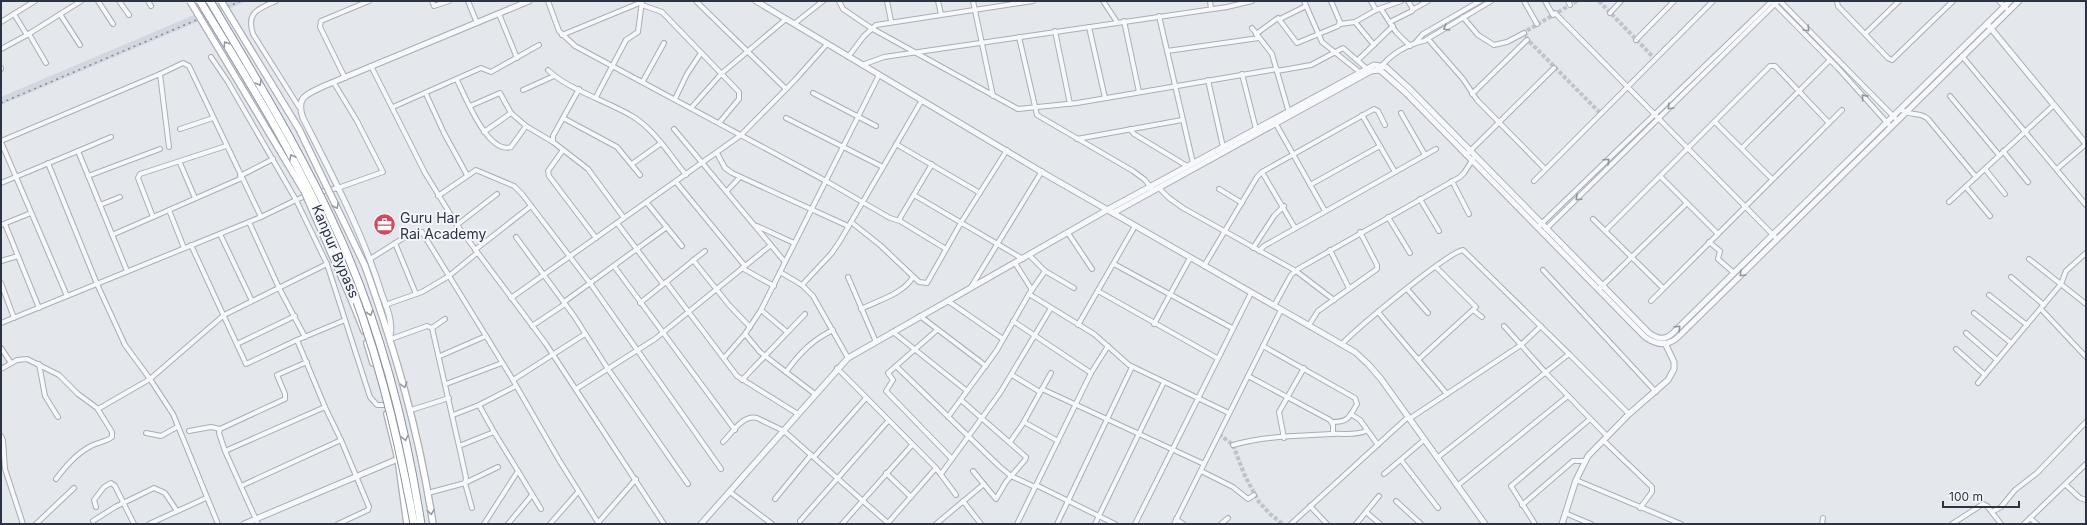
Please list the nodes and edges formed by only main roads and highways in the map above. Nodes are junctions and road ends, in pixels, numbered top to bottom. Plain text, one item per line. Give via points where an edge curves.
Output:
1 (190, 1) edge
2 (200, 1) edge
3 (210, 1) edge
4 (221, 1) edge
5 (407, 524) edge
6 (414, 524) edge
7 (421, 524) edge
8 (433, 524) edge

1 - 5 main road, bridge via 304,192 352,301 363,329 385,405 398,459
6 -> 2 highway, Kanpur Bypass, bridge via 384,386 363,318 338,254 287,147
3 -> 7 highway, Kanpur Bypass, bridge via 291,138 351,265 378,338 396,399
4 -> 8 main road, bridge via 299,129 365,266 411,410

